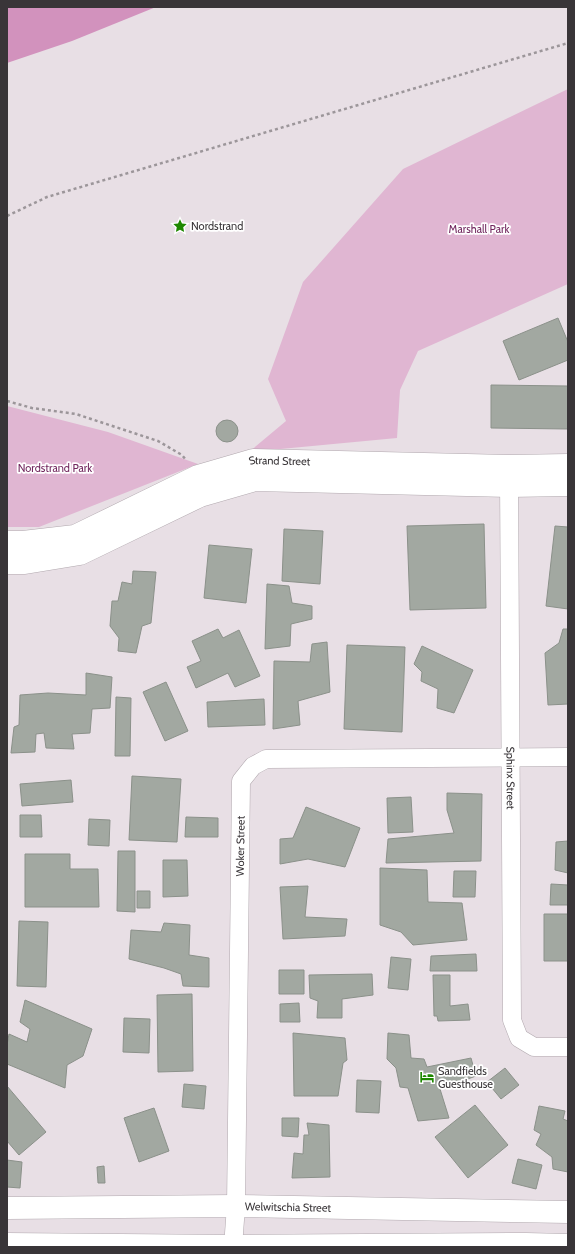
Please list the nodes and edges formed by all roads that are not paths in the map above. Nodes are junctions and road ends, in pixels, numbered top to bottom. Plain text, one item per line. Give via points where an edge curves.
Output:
1 (568, 465) edge
2 (509, 476) junction
3 (568, 485) edge
4 (7, 542) edge
5 (7, 563) edge
6 (568, 757) edge
7 (510, 758) junction
8 (568, 1047) edge
9 (236, 1206) junction
10 (7, 1208) edge
11 (568, 1212) edge
12 (7, 1244) edge
13 (568, 1245) edge
14 (233, 1247) edge

1 - 2 street, Strand Street
2 - 3 street, Strand Street
2 - 4 street, Strand Street via 253,460 198,476 75,536
2 - 5 street, Strand Street via 255,480 200,496 80,554 25,563
2 - 7 street, Sphinx Street
6 - 7 street, Woker Street
7 - 8 street, Sphinx Street via 512,1020 519,1038 534,1047
7 - 9 street, Woker Street via 266,759 253,766 241,781
9 - 10 street, Welwitschia Street
9 - 11 street, Welwitschia Street
9 - 14 street, Woker Street
12 - 14 street
13 - 14 street

